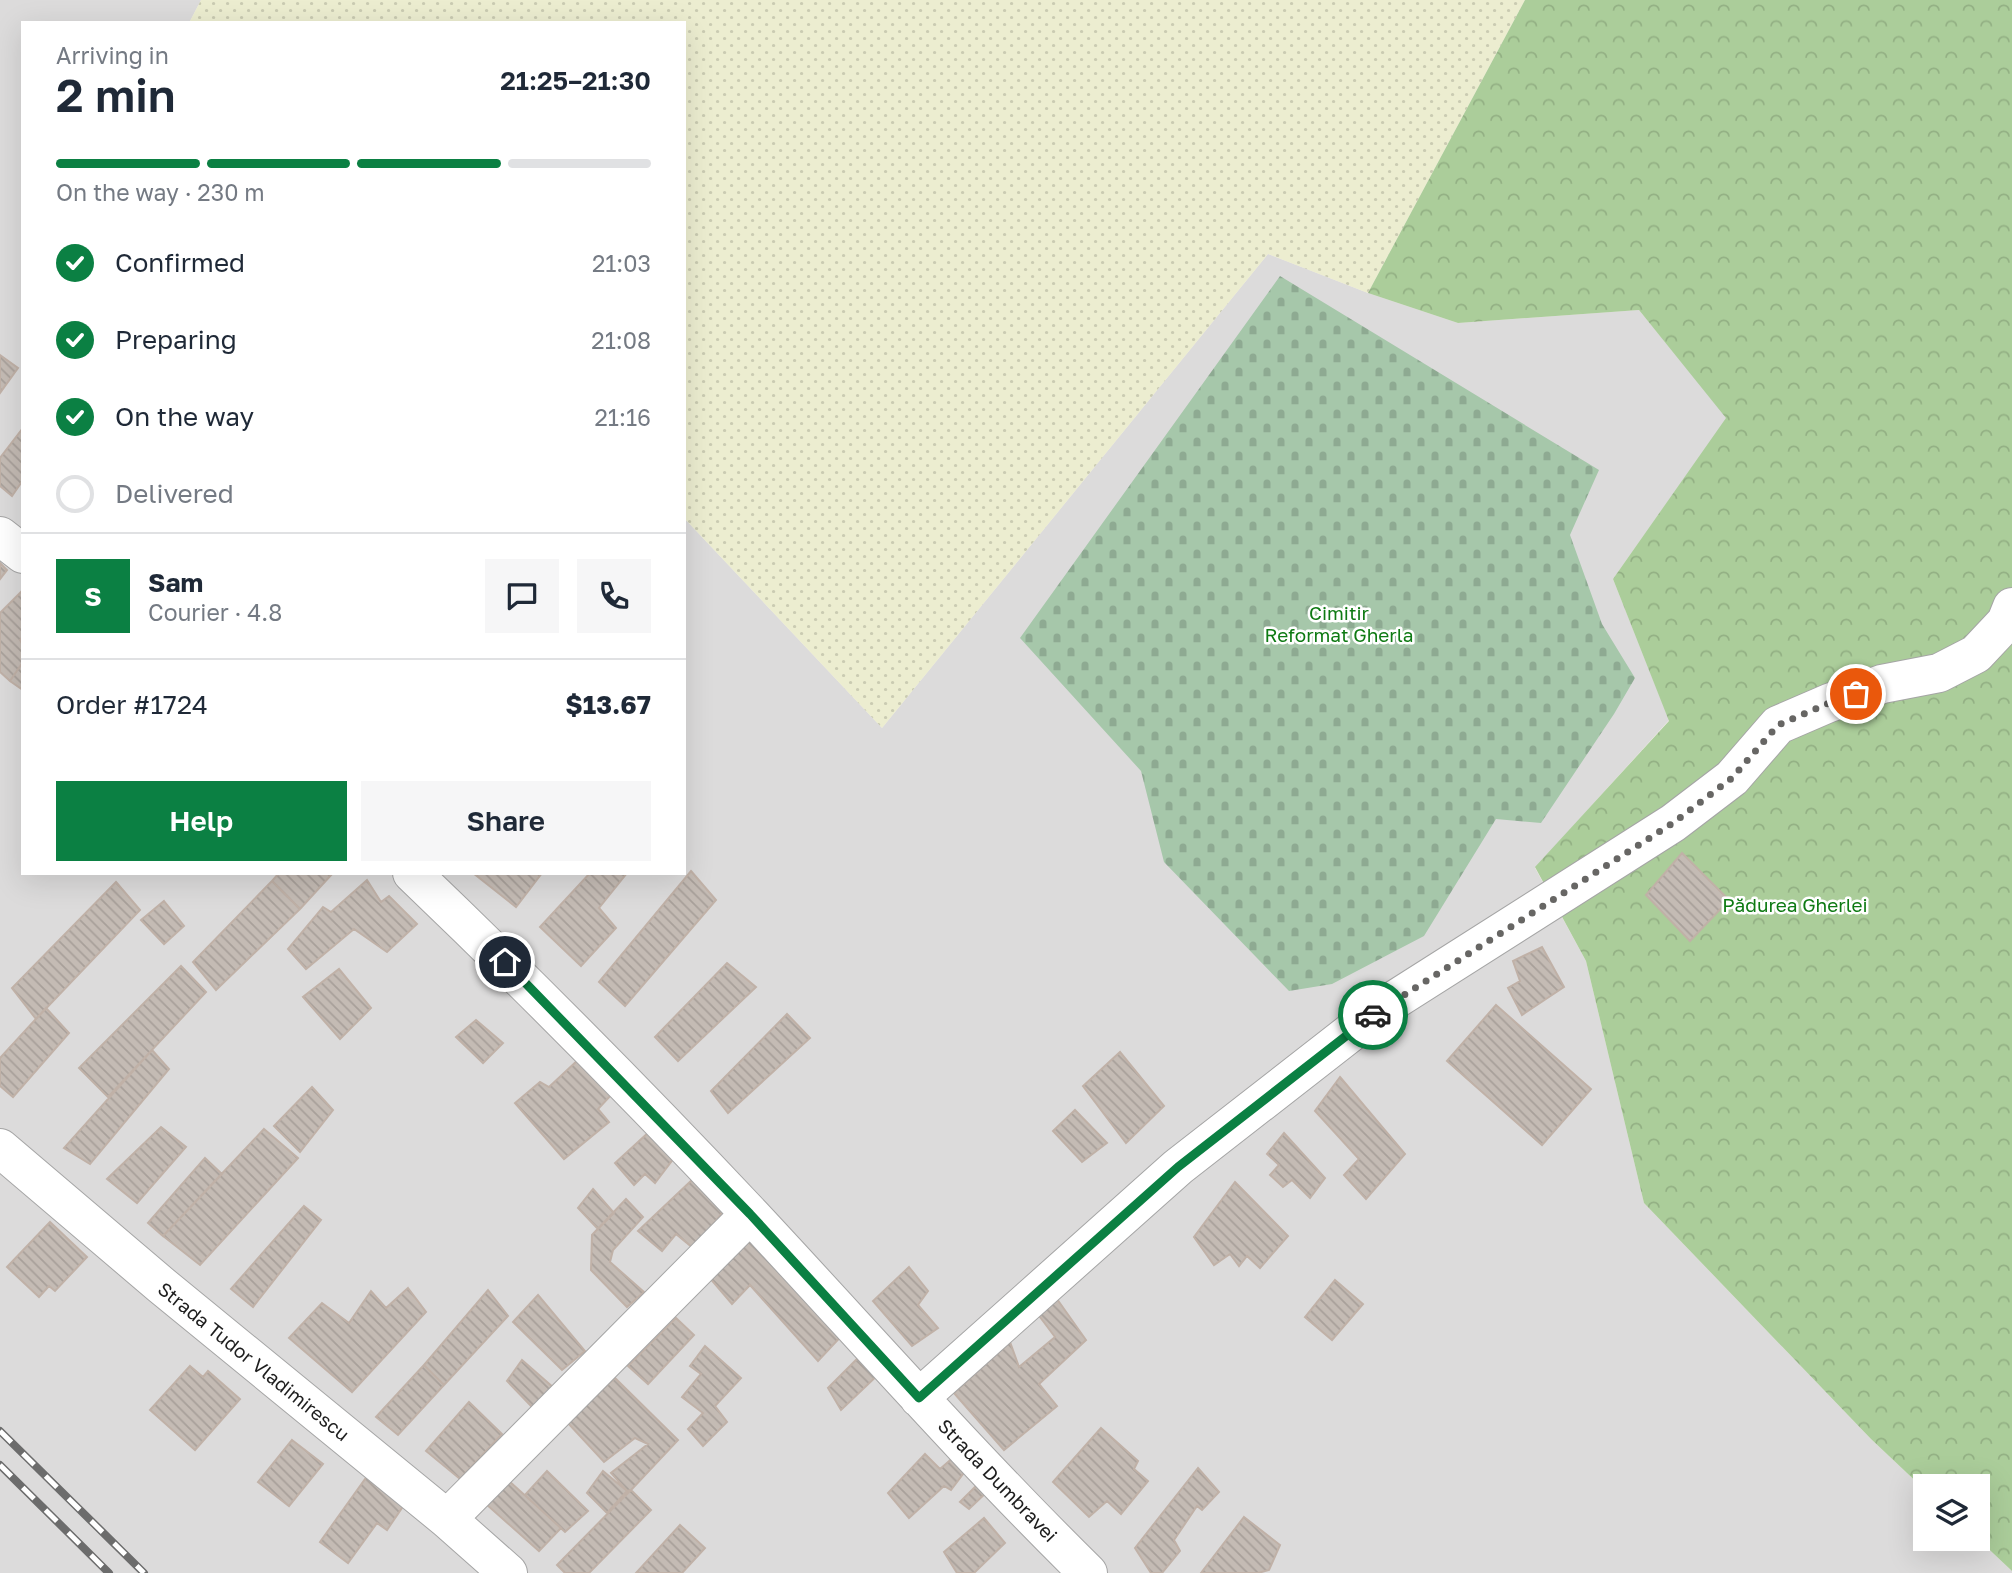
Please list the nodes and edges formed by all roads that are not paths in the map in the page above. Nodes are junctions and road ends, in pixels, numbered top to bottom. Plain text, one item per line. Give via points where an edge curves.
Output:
1 (0, 536) edge
2 (21, 552) edge
3 (2012, 607) edge
4 (414, 875) edge
5 (0, 1148) edge
6 (750, 1214) junction
7 (919, 1398) junction
8 (447, 1519) junction
9 (508, 1573) edge
10 (1088, 1573) edge

1 - 2 street
3 - 7 street via 2006,622 1976,654 1939,673 1882,684 1778,725 1732,778 1673,823 1381,1009 1178,1167
4 - 6 street, Strada Dumbravei
5 - 8 street, Strada Tudor Vladimirescu
6 - 7 street, Strada Dumbravei
6 - 8 street
7 - 10 street, Strada Dumbravei
8 - 9 street, Strada Tudor Vladimirescu

